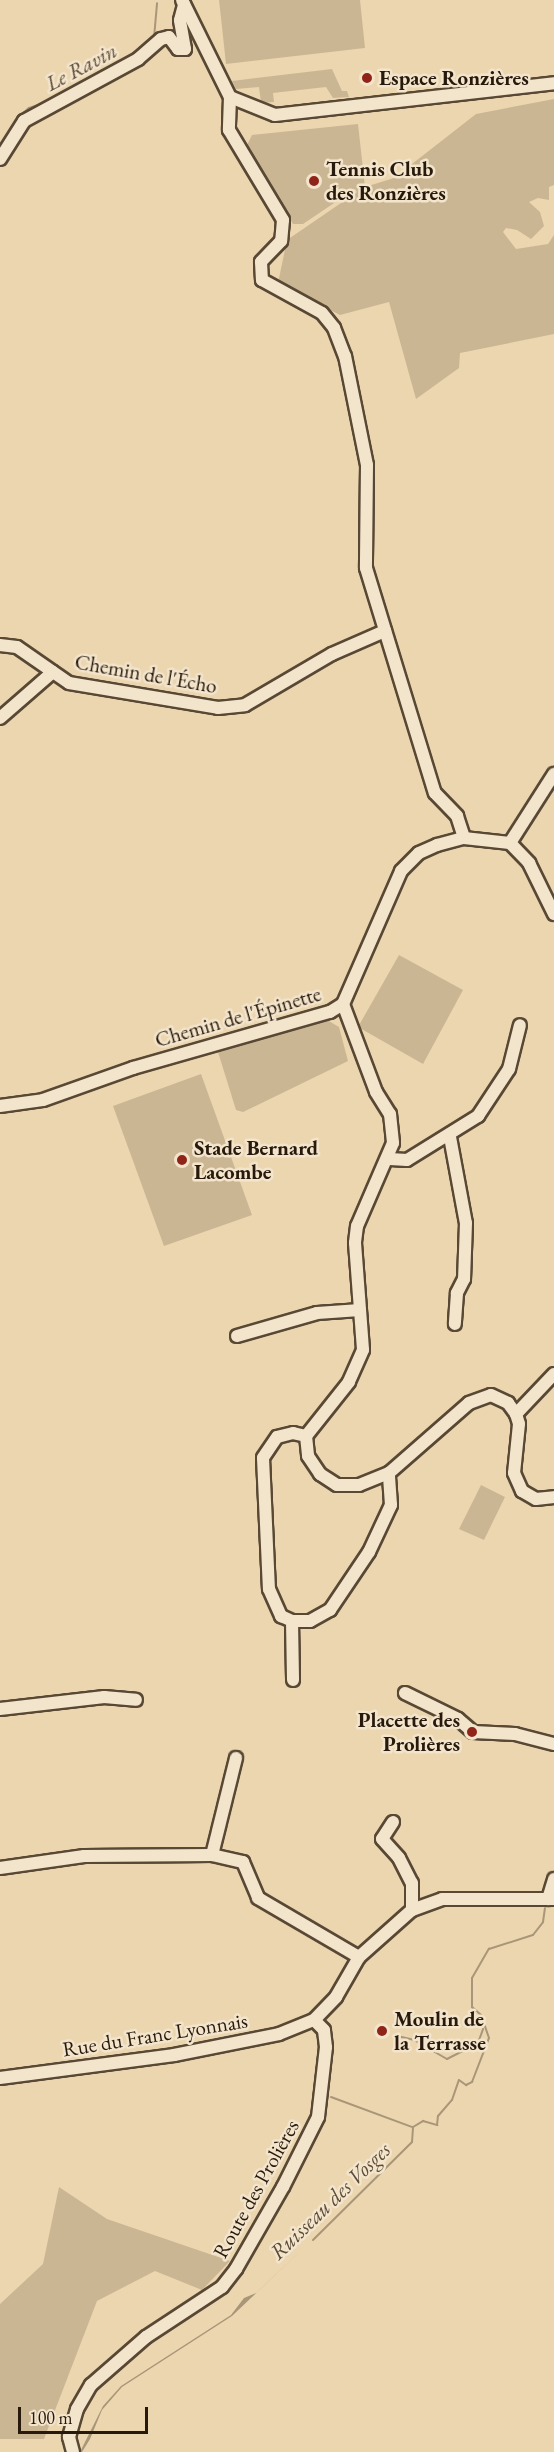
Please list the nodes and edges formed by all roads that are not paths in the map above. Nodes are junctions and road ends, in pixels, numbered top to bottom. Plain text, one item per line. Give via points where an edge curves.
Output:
1 (183, 2) edge
2 (554, 83) edge
3 (230, 97) junction
4 (0, 159) edge
5 (385, 631) junction
6 (0, 645) edge
7 (53, 672) junction
8 (0, 718) edge
9 (554, 774) edge
10 (464, 838) junction
11 (510, 843) junction
12 (554, 914) edge
13 (343, 1004) junction
14 (520, 1025) dead end
15 (0, 1106) edge
16 (450, 1137) junction
17 (390, 1159) junction
18 (360, 1310) junction
19 (455, 1324) dead end
20 (237, 1336) dead end
21 (554, 1374) edge
22 (516, 1414) junction
23 (306, 1436) junction
24 (389, 1473) junction
25 (554, 1497) edge
26 (292, 1622) junction
27 (293, 1680) dead end
28 (405, 1693) dead end
29 (136, 1700) dead end
30 (0, 1709) edge
31 (554, 1744) edge
32 (236, 1758) dead end
33 (393, 1822) dead end
34 (212, 1855) junction
35 (0, 1868) edge
36 (554, 1879) edge
37 (551, 1899) edge
38 (412, 1910) junction
39 (359, 1957) junction
40 (314, 2020) junction
41 (0, 2078) edge
42 (73, 2452) edge

1 - 3 street
1 - 4 street via 180,20 185,50 178,49 169,37 161,39 138,59 32,115 17,130
2 - 3 street via 275,115
3 - 5 street via 229,130 283,220 281,241 261,262 262,280 322,313 334,328 345,356 367,465 366,568
5 - 7 street, Chemin de l'Écho via 332,654 245,705 218,708 69,683
5 - 10 street via 435,793 457,816
6 - 7 street, Chemin de l'Écho via 17,647
7 - 8 street
9 - 11 street
10 - 11 street, Chemin de l'Épinette
10 - 13 street, Chemin de l'Épinette via 419,853 401,871
11 - 12 street via 529,863
13 - 15 street, Chemin de l'Épinette via 330,1012 132,1068 43,1100
13 - 17 street via 376,1092 390,1114
14 - 16 street via 509,1069 495,1094 478,1116
16 - 17 street via 407,1160
16 - 19 street via 466,1224 464,1279 457,1293
17 - 18 street via 357,1226
18 - 20 street via 317,1312
18 - 23 street via 363,1350 349,1382
21 - 22 street
22 - 24 street via 508,1403 491,1395 469,1403
22 - 25 street via 519,1424 514,1473 522,1491 536,1499
23 - 24 street via 308,1456 320,1474 336,1485 359,1485
23 - 26 street via 293,1433 277,1437 263,1458 269,1589 281,1616
24 - 26 street via 391,1505 369,1552 330,1610 310,1621
26 - 27 street
28 - 31 street via 458,1719 473,1732 515,1734
29 - 30 street via 104,1697
32 - 34 street
33 - 38 street via 382,1839 399,1858 412,1884
34 - 35 street via 84,1856
34 - 39 street via 243,1862 258,1898
36 - 37 street
37 - 38 street via 442,1899
38 - 39 street
39 - 40 street via 336,1997
40 - 41 street, Rue du Franc Lyonnais via 279,2034 174,2055
40 - 42 street, Route des Prolières via 324,2030 326,2047 318,2117 283,2187 222,2288 146,2337 91,2385 76,2409 69,2437

